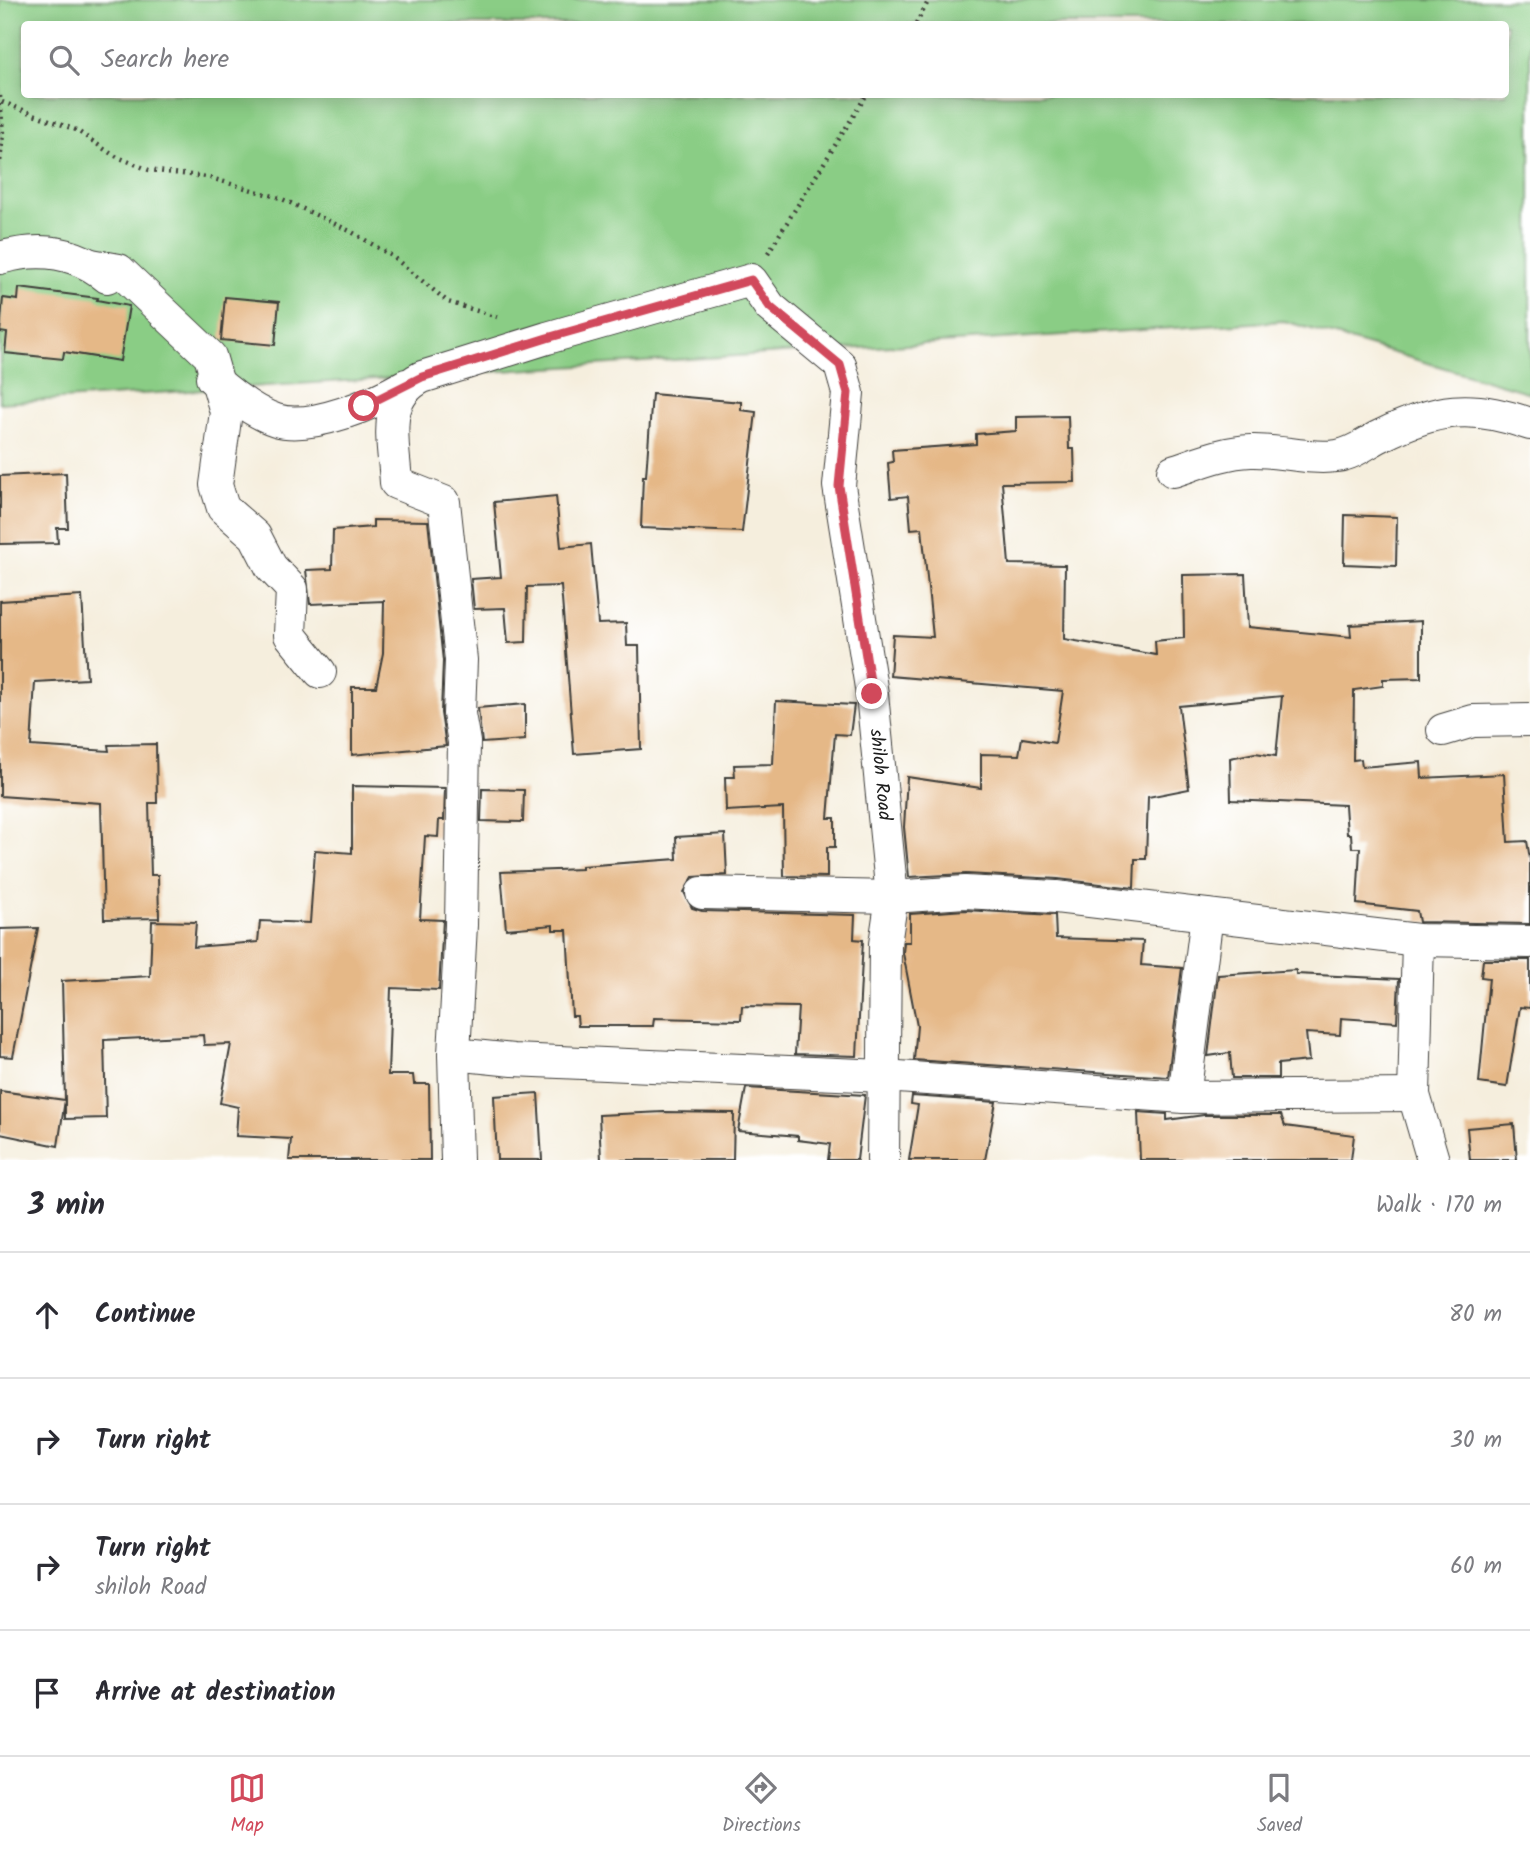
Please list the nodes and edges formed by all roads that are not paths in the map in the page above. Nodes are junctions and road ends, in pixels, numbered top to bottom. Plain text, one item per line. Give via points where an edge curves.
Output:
1 (0, 257) edge
2 (215, 380) junction
3 (405, 385) junction
4 (1530, 424) edge
5 (1173, 471) dead end
6 (320, 672) dead end
7 (1530, 720) edge
8 (1443, 730) dead end
9 (702, 892) dead end
10 (892, 897) junction
11 (1207, 915) junction
12 (1418, 940) junction
13 (1530, 942) edge
14 (454, 1054) junction
15 (884, 1076) junction
16 (1414, 1095) junction
17 (1184, 1097) junction
18 (457, 1160) edge
19 (883, 1160) edge
20 (1433, 1160) edge

1 - 2 street via 64,253 91,265
2 - 3 street via 273,419 286,422 348,411
2 - 6 street via 226,412 216,485 223,508 255,536 271,567 292,589 290,635
3 - 10 street, shiloh Road via 751,280 770,307 840,365 848,393 839,486 872,694
3 - 14 street via 393,412 396,483 444,502 461,660 464,809
4 - 5 street via 1478,410 1457,410 1408,424 1339,456 1236,453
7 - 8 street via 1473,721
9 - 10 street
10 - 11 street via 965,892 1056,897
10 - 15 street, shiloh Road via 885,943
11 - 12 street
11 - 17 street
12 - 13 street
12 - 16 street
14 - 15 street
14 - 18 street
15 - 17 street
15 - 19 street, shiloh Road
16 - 17 street
16 - 20 street

